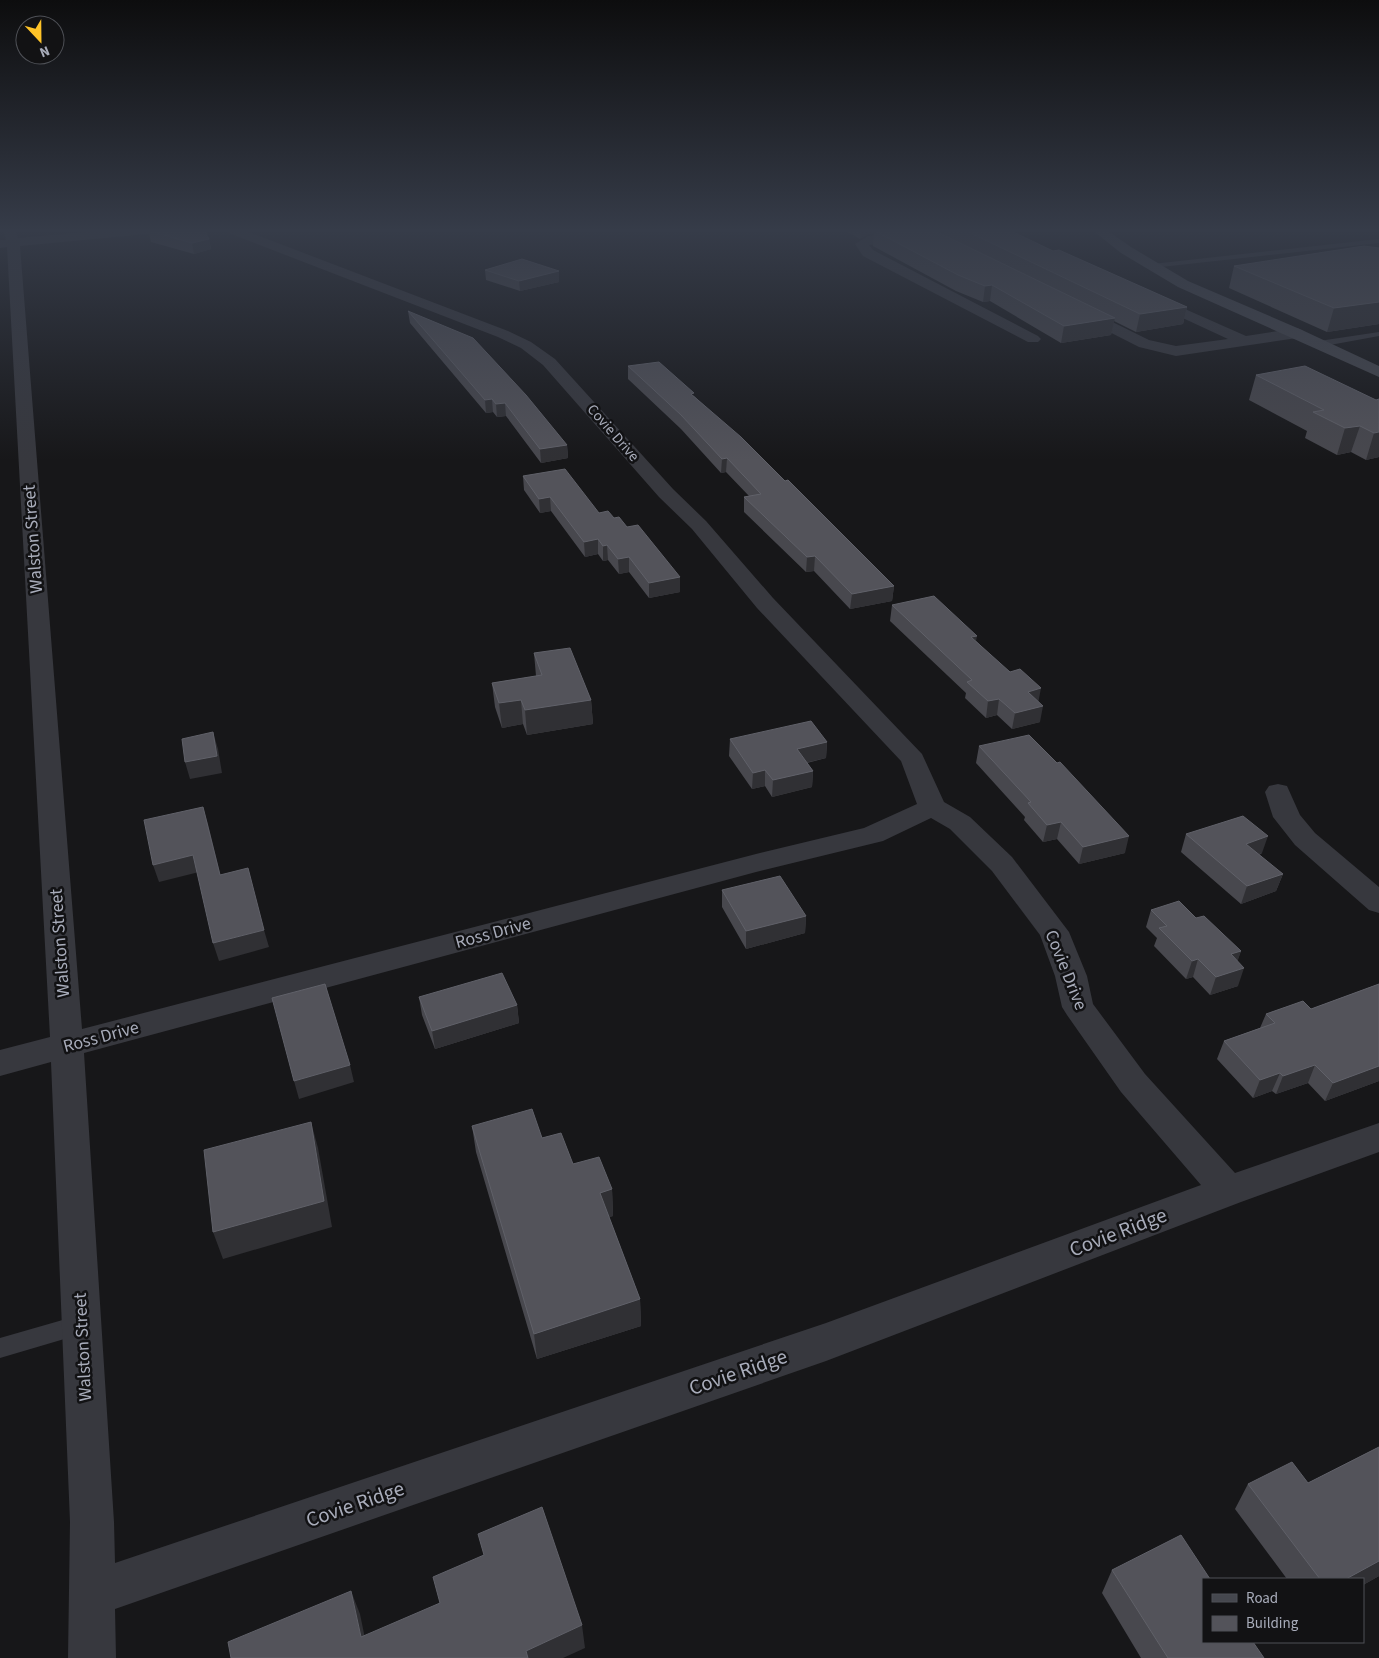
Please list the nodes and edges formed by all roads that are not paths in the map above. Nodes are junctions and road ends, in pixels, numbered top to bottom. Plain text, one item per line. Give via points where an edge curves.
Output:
1 (12, 306) edge
2 (431, 306) edge
3 (969, 306) edge
4 (1070, 306) edge
5 (1169, 306) edge
6 (1235, 306) edge
7 (1297, 333) junction
8 (1379, 334) edge
9 (1033, 339) dead end
10 (1245, 341) junction
11 (1319, 344) junction
12 (1379, 372) edge
13 (1278, 792) dead end
14 (932, 807) junction
15 (1379, 903) edge
16 (67, 1046) junction
17 (0, 1063) edge
18 (1379, 1137) edge
19 (1228, 1191) junction
20 (82, 1325) junction
21 (0, 1348) edge
22 (93, 1594) junction
23 (92, 1658) edge

1 - 16 street, Walston Street
2 - 14 street, Covie Drive via 503,334 537,352 699,525 765,603 913,759
3 - 9 street
4 - 10 street via 1144,344 1176,351
5 - 10 street
6 - 7 street
7 - 10 street
7 - 11 street
8 - 11 lane
11 - 12 street
13 - 15 street via 1287,817 1306,839
14 - 16 street, Ross Drive via 873,835 746,865
14 - 19 street, Covie Drive via 960,823 1014,879 1054,932 1072,976 1078,1007 1133,1083
16 - 17 street, Ross Drive
16 - 20 street, Walston Street
18 - 19 street, Covie Ridge
19 - 22 street, Covie Ridge via 826,1342
20 - 21 lane
20 - 22 street, Walston Street
22 - 23 street, Walston Street

